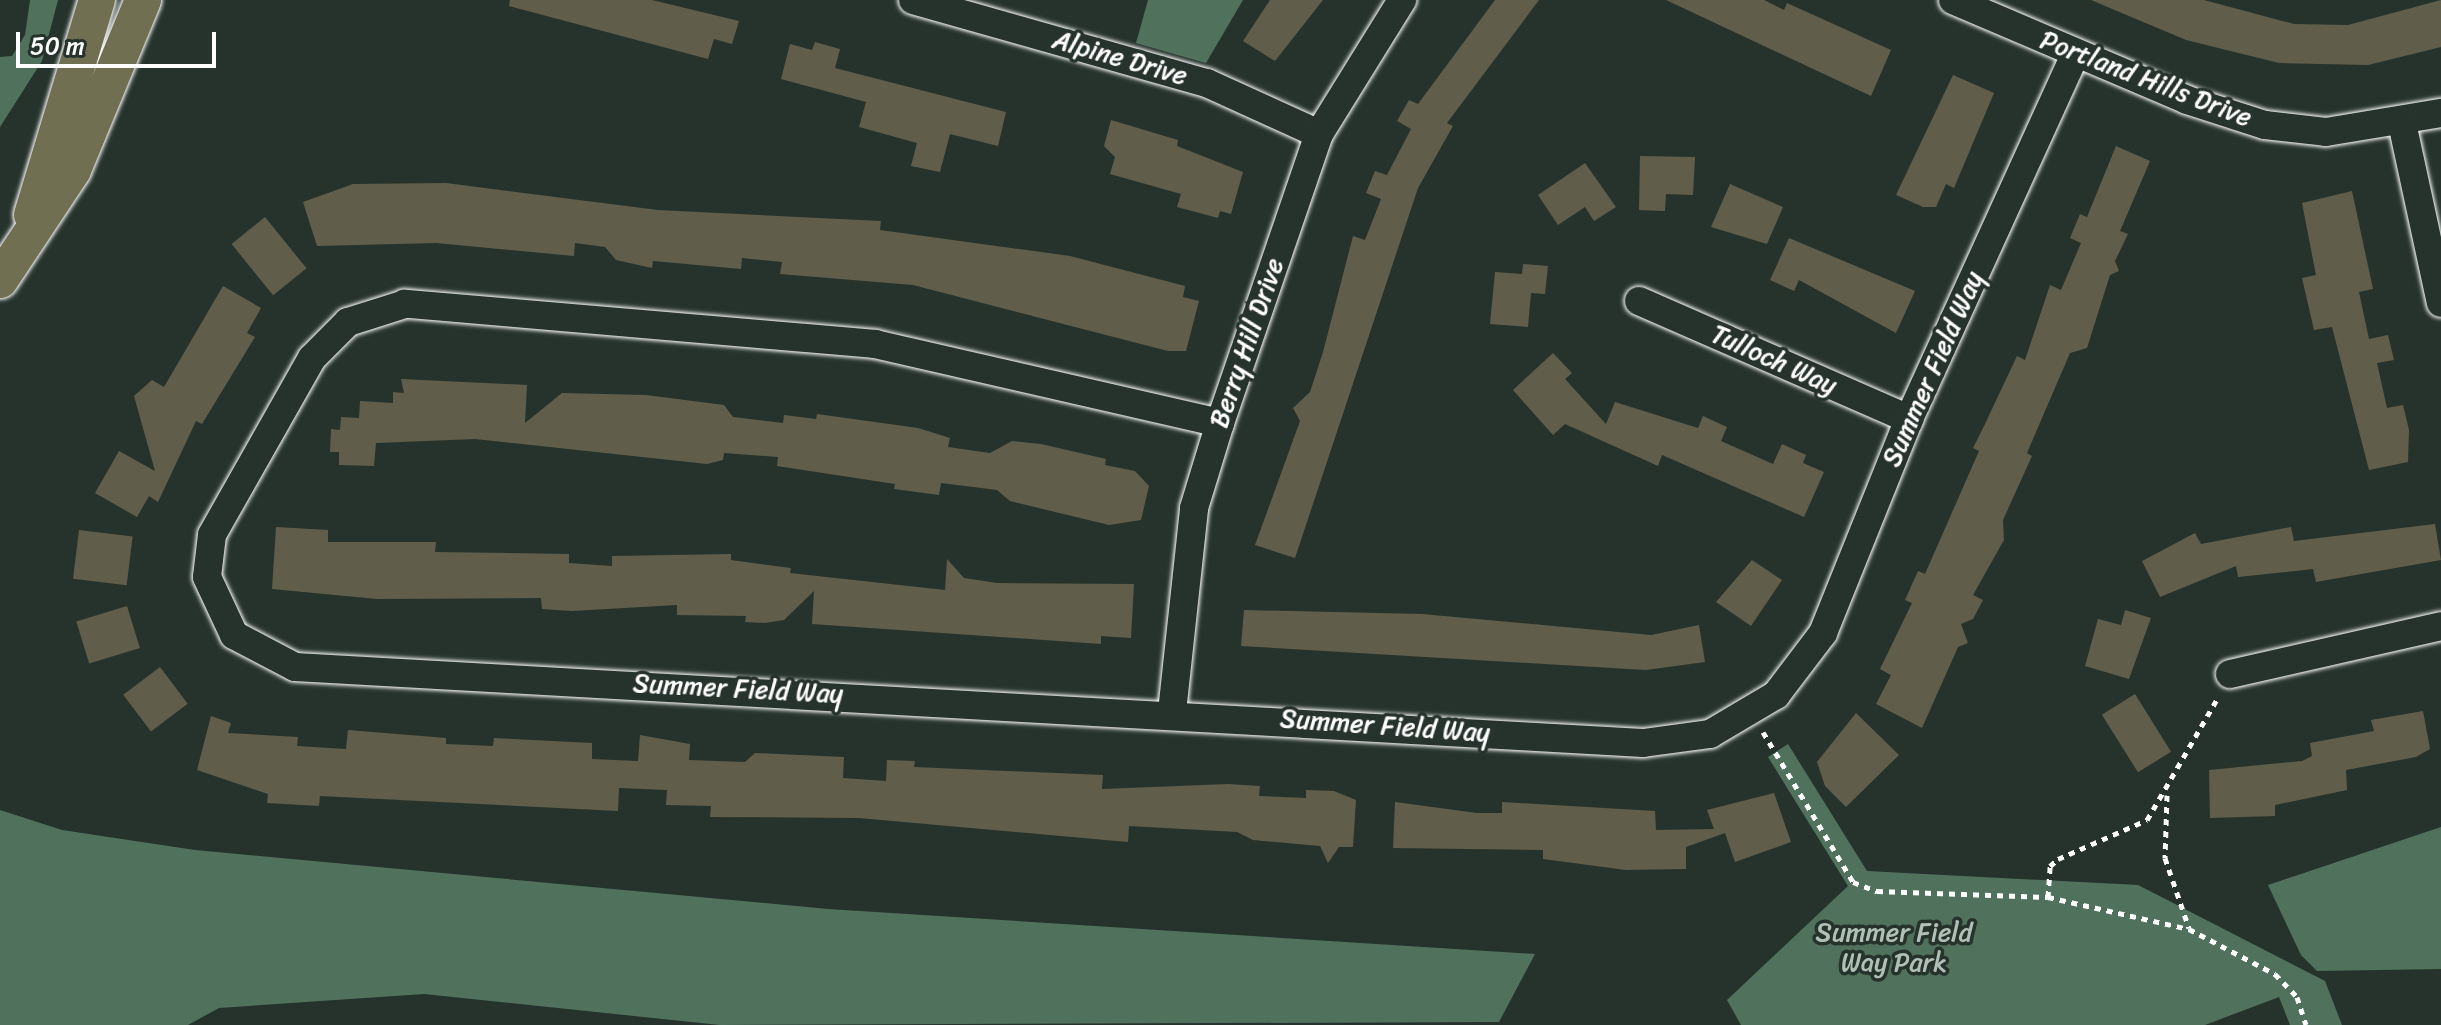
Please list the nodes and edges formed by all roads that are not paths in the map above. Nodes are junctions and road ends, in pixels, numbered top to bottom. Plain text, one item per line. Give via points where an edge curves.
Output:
1 (97, 0) edge
2 (143, 0) edge
3 (913, 0) edge
4 (1402, 0) edge
5 (1953, 0) edge
6 (2075, 55) junction
7 (2441, 113) edge
8 (2402, 123) junction
9 (1319, 134) junction
10 (29, 229) junction
11 (0, 280) edge
12 (1639, 301) dead end
13 (2441, 303) edge
14 (1909, 419) junction
15 (1220, 423) junction
16 (2441, 626) edge
17 (2230, 674) road end
18 (1172, 712) junction

1 - 10 main road
2 - 10 main road via 73,170
3 - 9 street, Alpine Drive via 1207,83
4 - 9 street, Berry Hill Drive
5 - 6 street, Portland Hills Drive
6 - 8 street, Portland Hills Drive via 2265,125 2326,132
6 - 14 street, Summer Field Way
7 - 8 street, Portland Hills Drive
8 - 13 street
9 - 15 street, Berry Hill Drive
10 - 11 main road
12 - 14 street, Tulloch Way
14 - 18 street, Summer Field Way via 1823,633 1799,670 1752,715 1710,734 1643,743
15 - 18 street, Berry Hill Drive via 1194,508
15 - 18 street, Summer Field Way via 876,344 405,304 348,322 312,358 231,495 207,556 212,599 234,635 295,667
16 - 17 street

